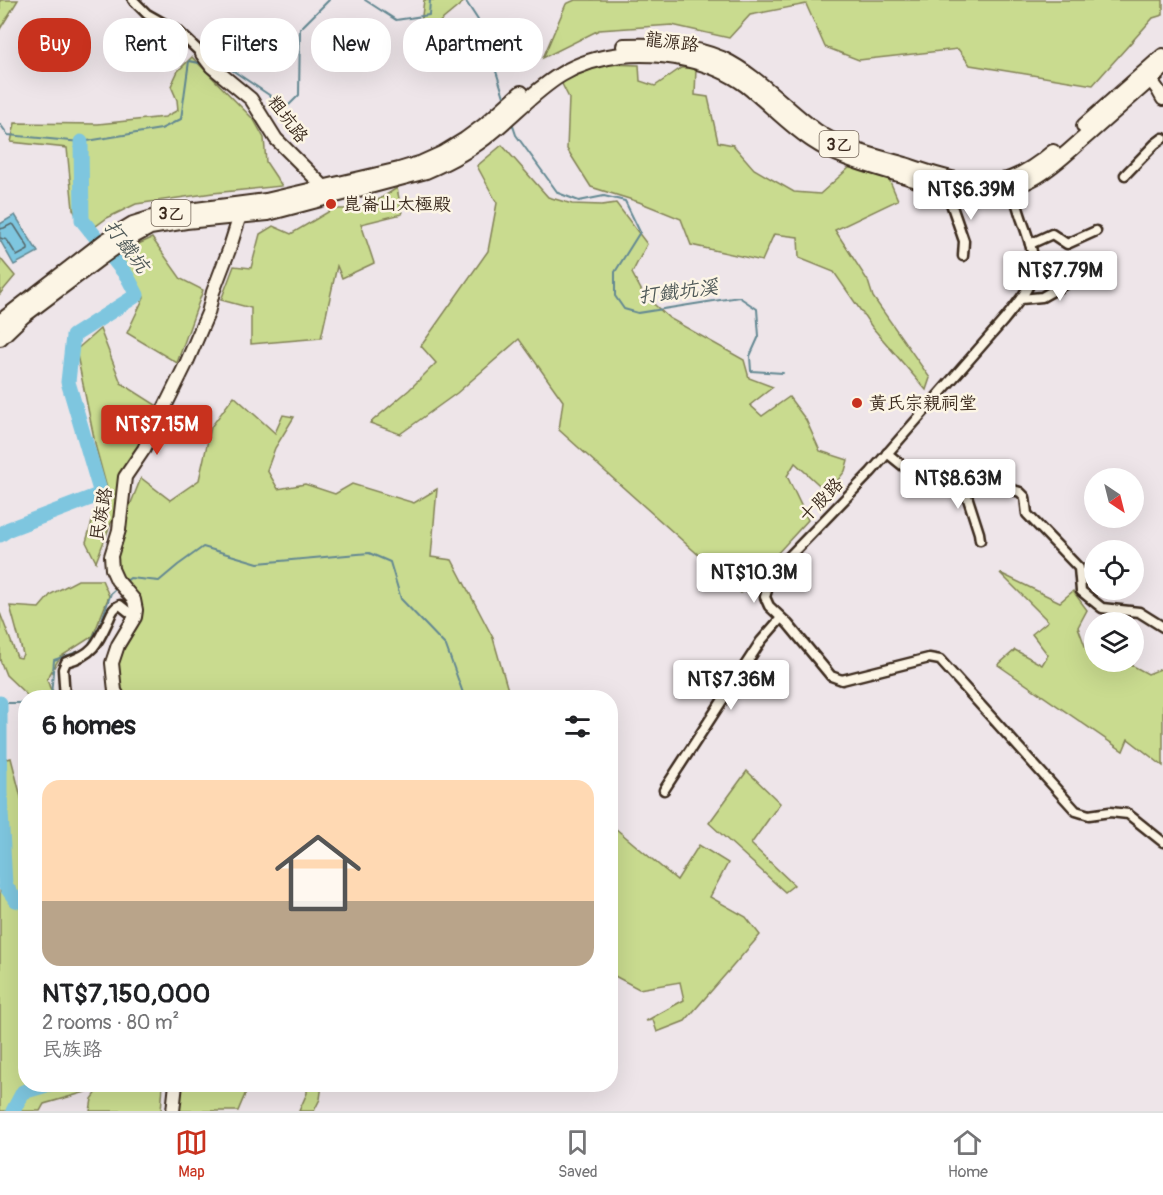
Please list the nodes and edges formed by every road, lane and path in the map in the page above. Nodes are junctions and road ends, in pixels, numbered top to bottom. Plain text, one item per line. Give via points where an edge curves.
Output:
1 (133, 0) edge
2 (200, 52) edge
3 (1163, 56) edge
4 (1163, 68) edge
5 (218, 72) edge
6 (1147, 75) junction
7 (1163, 99) edge
8 (509, 111) junction
9 (1163, 138) edge
10 (1125, 175) dead end
11 (1009, 184) junction
12 (946, 189) junction
13 (328, 192) junction
14 (242, 210) junction
15 (1096, 231) dead end
16 (1030, 244) junction
17 (103, 250) junction
18 (963, 256) dead end
19 (1088, 271) dead end
20 (1021, 299) junction
21 (0, 322) edge
22 (0, 338) edge
23 (888, 453) junction
24 (960, 474) junction
25 (980, 540) dead end
26 (135, 617) junction
27 (781, 618) junction
28 (1163, 627) edge
29 (64, 690) edge
30 (116, 690) edge
31 (664, 790) dead end
32 (1163, 842) edge
33 (175, 1092) edge
34 (173, 1111) edge

1 - 2 street
3 - 6 main road, 3乙
4 - 6 main road, 3乙
5 - 13 street, 粗坑路 via 251,99 276,139
6 - 7 street
6 - 11 main road, 3乙 via 1046,159
8 - 11 main road, 3乙 via 550,69 571,58 621,46 685,49 737,67 804,122 848,147 948,178
8 - 12 main road, 龍源路 / 3乙 via 555,77 598,59 622,55 684,59 732,75 798,131 828,149 857,162
8 - 13 main road, 3乙 via 442,154
9 - 10 street
11 - 12 main road, 龍源路 / 3乙 via 997,191 979,193
11 - 16 street, 十股路
12 - 18 street via 964,241
13 - 14 main road, 3乙 via 268,213
14 - 17 main road, 3乙 via 150,227
14 - 26 street, 民族路 via 208,314 144,449 125,477 119,530 111,556 115,576 134,600
15 - 16 street via 1067,244 1052,234
16 - 20 street, 十股路 via 1034,271
17 - 21 main road, 3乙
17 - 22 main road, 3乙
19 - 20 street via 1042,297
20 - 23 street, 十股路
23 - 24 street via 913,474
23 - 27 street, 十股路 via 781,565 765,597
24 - 25 street
24 - 28 street via 1020,492 1025,497 1027,514 1079,568 1081,591 1102,608 1139,612
26 - 29 street via 120,604 115,607 100,639 89,652 66,662
26 - 30 street via 112,663
27 - 31 street via 761,641
27 - 32 street, 十股路 via 831,676 842,680 929,658 940,660 1076,811 1089,815 1128,814
33 - 34 street

